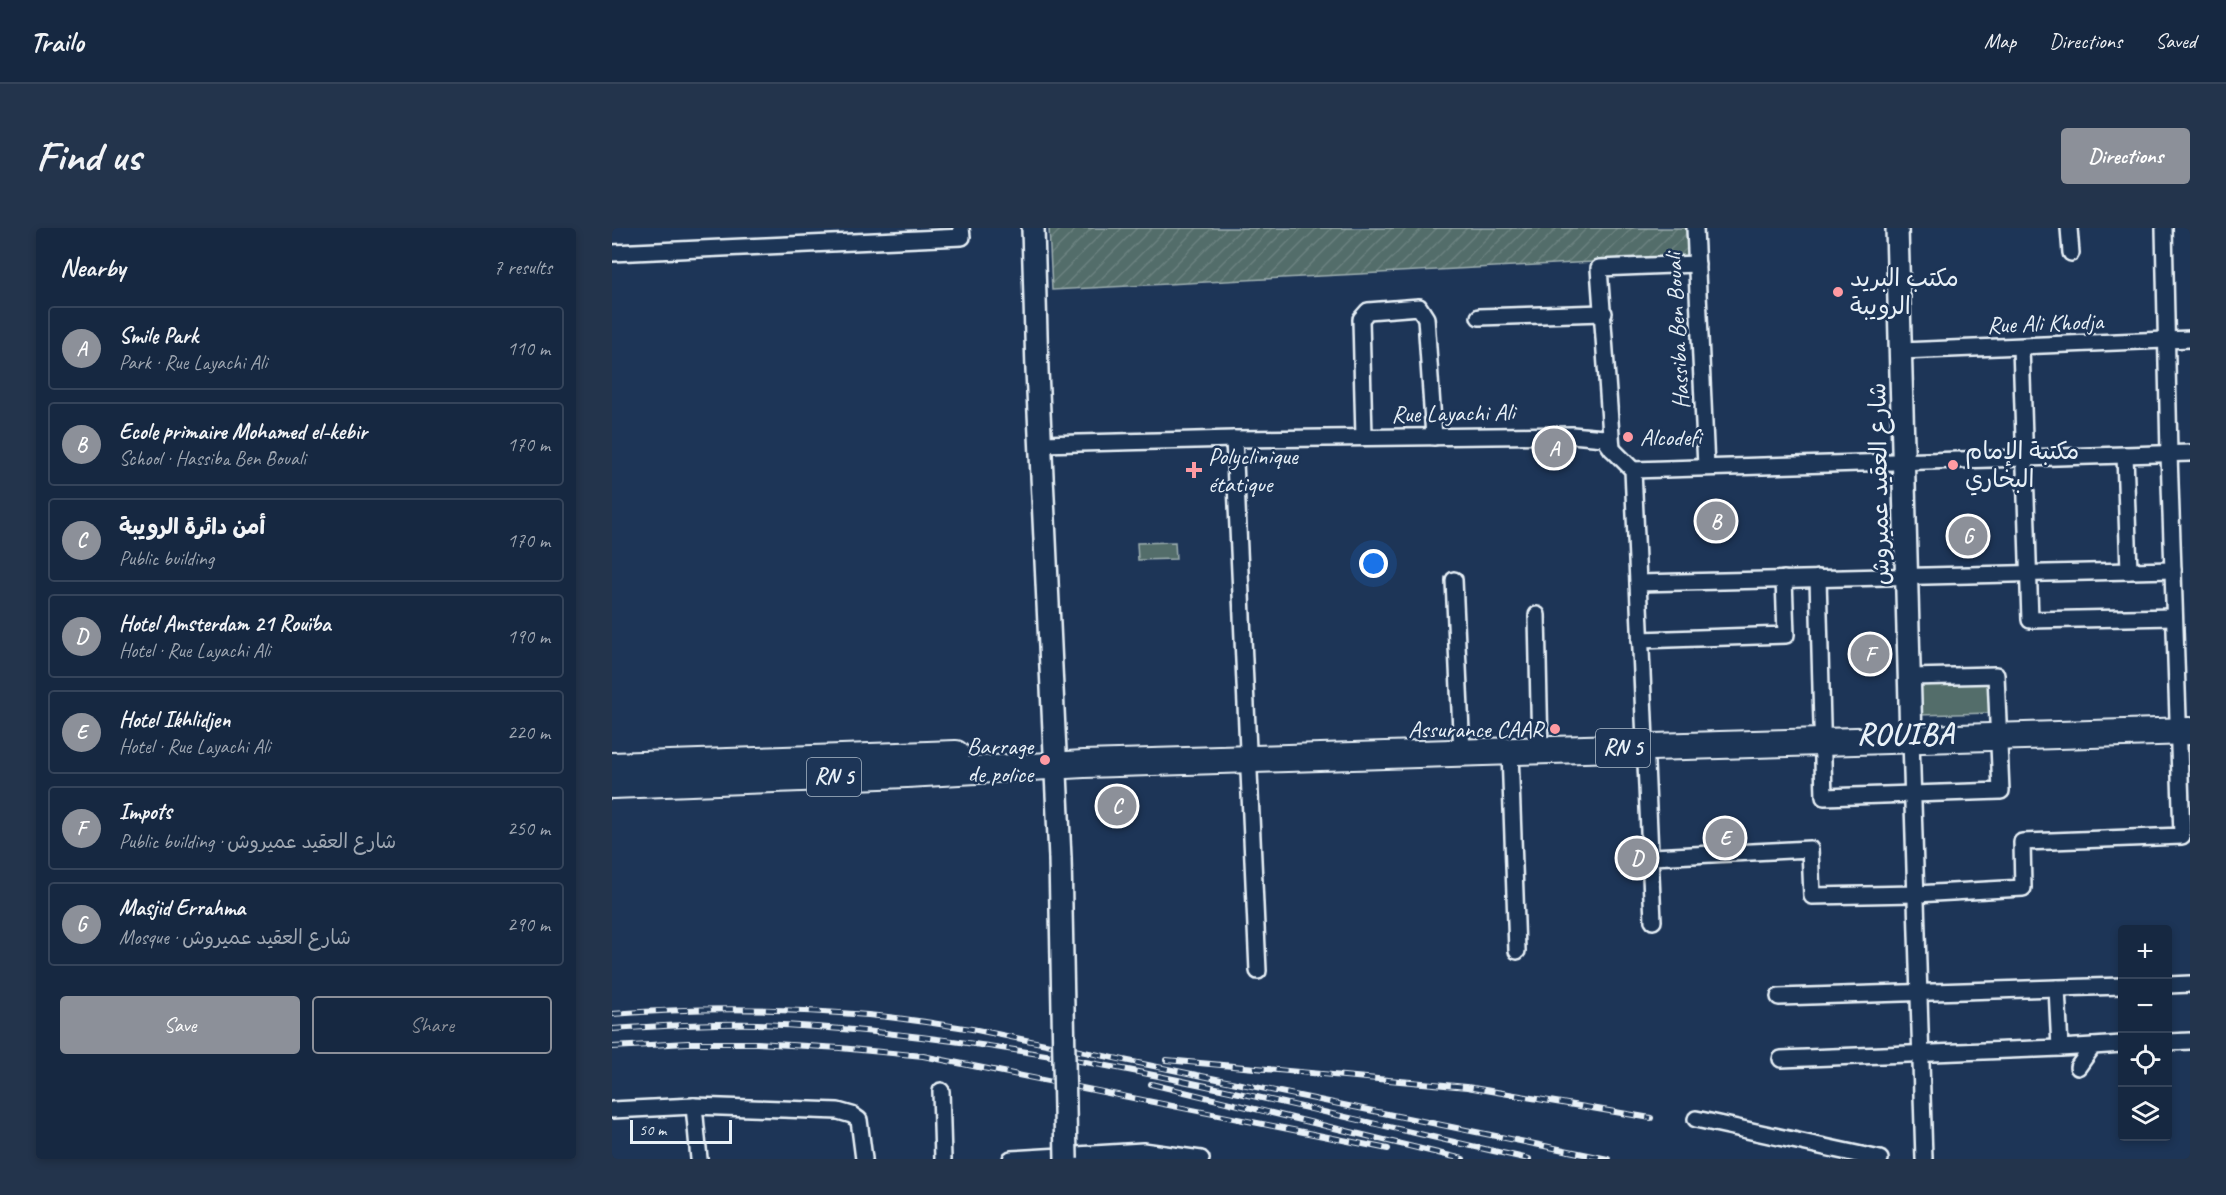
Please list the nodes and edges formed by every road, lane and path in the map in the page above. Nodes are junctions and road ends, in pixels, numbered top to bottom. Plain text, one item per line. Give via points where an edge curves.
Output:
1 (961, 228) edge
2 (1033, 228) edge
3 (1695, 228) edge
4 (1897, 228) edge
5 (2069, 228) edge
6 (2164, 228) edge
7 (612, 253) edge
8 (2071, 253) dead end
9 (1697, 264) junction
10 (1604, 313) junction
11 (1479, 317) dead end
12 (2190, 339) edge
13 (2166, 340) junction
14 (2021, 347) junction
15 (1901, 351) junction
16 (1434, 436) junction
17 (1364, 437) junction
18 (1234, 439) junction
19 (1041, 444) junction
20 (1612, 449) junction
21 (2190, 453) edge
22 (2169, 454) junction
23 (2125, 455) junction
24 (2024, 458) junction
25 (1904, 461) junction
26 (1706, 467) junction
27 (1633, 470) junction
28 (2173, 570) junction
29 (2129, 571) junction
30 (2027, 573) junction
31 (1906, 577) junction
32 (1784, 579) junction
33 (1818, 579) junction
34 (1454, 580) dead end
35 (1638, 583) junction
36 (1536, 615) dead end
37 (2174, 617) junction
38 (1640, 640) junction
39 (1910, 677) junction
40 (2184, 731) edge
41 (1999, 736) junction
42 (1911, 738) junction
43 (1822, 742) junction
44 (1645, 747) junction
45 (1540, 750) junction
46 (1510, 752) junction
47 (1462, 753) junction
48 (1055, 758) junction
49 (1250, 759) junction
50 (612, 766) edge
51 (612, 785) edge
52 (1913, 795) junction
53 (1652, 857) junction
54 (1916, 894) junction
55 (1653, 921) dead end
56 (1517, 951) dead end
57 (1258, 971) dead end
58 (2190, 984) edge
59 (2172, 985) edge
60 (2118, 986) edge
61 (2057, 988) junction
62 (1920, 993) junction
63 (1779, 998) dead end
64 (2190, 1041) edge
65 (2172, 1042) edge
66 (2118, 1044) edge
67 (2093, 1046) junction
68 (2060, 1048) junction
69 (1921, 1053) junction
70 (1781, 1059) dead end
71 (2078, 1067) dead end
72 (941, 1091) dead end
73 (694, 1106) junction
74 (612, 1110) edge
75 (1696, 1119) dead end
76 (699, 1159) edge
77 (864, 1159) edge
78 (943, 1159) edge
79 (1011, 1159) edge
80 (1066, 1159) edge
81 (1201, 1159) edge
82 (1881, 1159) edge
83 (1924, 1159) edge

1 - 7 street via 962,237
2 - 19 main road
3 - 9 street, Hassiba Ben Bouali
4 - 15 main road, شارع العقيد عميروش
5 - 8 street
6 - 13 street
9 - 10 street via 1599,268
9 - 26 street, Hassiba Ben Bouali
10 - 11 street
10 - 20 street
12 - 13 street, Rue Ali Khodja
13 - 14 street, Rue Ali Khodja
13 - 22 street
14 - 15 street, Rue Ali Khodja
14 - 24 street
15 - 25 main road, شارع العقيد عميروش
16 - 17 street, Rue Layachi Ali
16 - 17 street via 1426,318 1419,307 1368,311 1361,319
16 - 20 street, Rue Layachi Ali via 1572,435 1604,438
17 - 18 street, Rue Layachi Ali
18 - 19 street, Rue Layachi Ali
18 - 49 street
19 - 48 main road
20 - 27 street, Rue Layachi Ali
21 - 22 street
22 - 23 street
22 - 28 street
23 - 24 street
23 - 29 street
24 - 25 street
24 - 30 street
25 - 26 street
25 - 31 main road, شارع العقيد عميروش
26 - 27 street
27 - 35 street
28 - 29 street
28 - 37 street
29 - 30 street
30 - 31 street
30 - 37 street via 2030,620
31 - 33 street
31 - 39 main road, شارع العقيد عميروش
32 - 33 street
32 - 35 street
32 - 38 street via 1786,635
33 - 43 street
34 - 47 street
35 - 38 street
36 - 45 street
37 - 40 street
38 - 44 street
39 - 41 street via 1996,675
39 - 42 main road, شارع العقيد عميروش
40 - 41 highway, RN 5
40 - 54 street via 2182,836 2022,842 2023,888
41 - 42 highway, RN 5
41 - 52 street via 2001,791
42 - 43 highway, RN 5
42 - 52 street
43 - 44 highway, RN 5
43 - 52 street via 1824,797
44 - 45 highway, RN 5
44 - 53 street
45 - 46 highway, RN 5
46 - 47 highway, RN 5
46 - 56 street
47 - 49 highway, RN 5
48 - 49 highway, RN 5
48 - 50 highway, RN 5
48 - 51 highway, RN 5 via 917,774
48 - 80 main road, bridge
49 - 57 street
52 - 54 street
53 - 54 street via 1810,849 1812,897
53 - 55 street
54 - 62 street
58 - 59 street
60 - 61 street
61 - 62 street
61 - 68 street
62 - 63 street
62 - 69 street
64 - 65 street
66 - 67 street
67 - 68 street
67 - 71 street
68 - 69 street
69 - 70 street
69 - 83 street
72 - 78 street
73 - 74 street
73 - 76 street
73 - 77 street via 838,1111 852,1115 859,1119
75 - 82 street
79 - 81 street via 1143,1151

